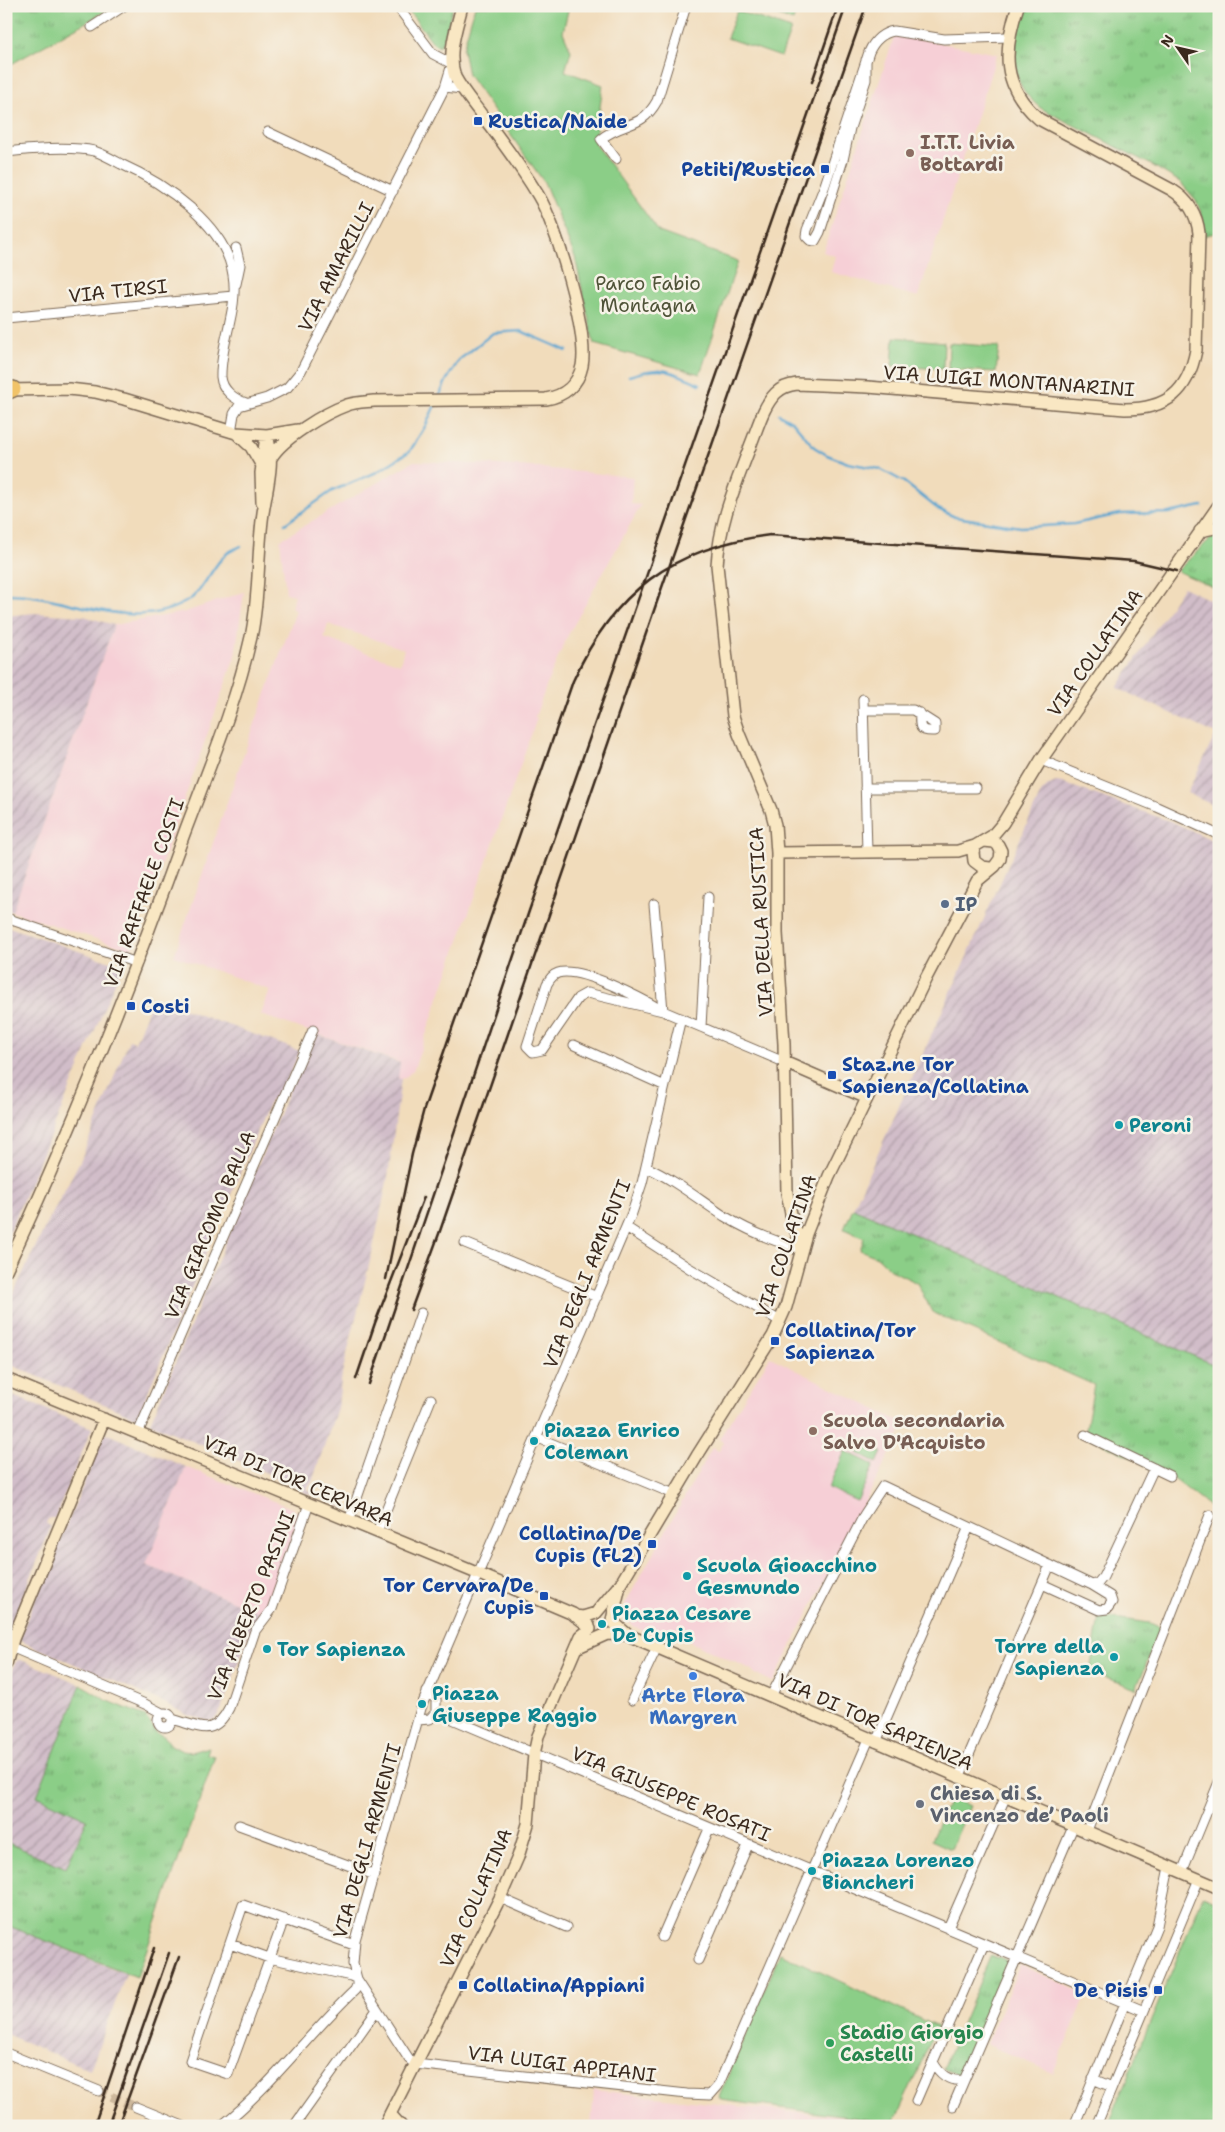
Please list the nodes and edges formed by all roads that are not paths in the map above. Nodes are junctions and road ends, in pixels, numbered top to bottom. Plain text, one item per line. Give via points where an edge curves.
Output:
1 (124, 6) edge
2 (397, 6) edge
3 (462, 6) edge
4 (686, 6) edge
5 (1018, 6) edge
6 (92, 27) dead end
7 (1008, 37) junction
8 (866, 60) junction
9 (452, 64) junction
10 (445, 87) junction
11 (462, 89) junction
12 (268, 132) dead end
13 (6, 152) edge
14 (616, 159) dead end
15 (393, 191) junction
16 (236, 248) dead end
17 (234, 292) junction
18 (6, 318) edge
19 (8, 390) edge
20 (228, 392) junction
21 (246, 404) junction
22 (234, 414) junction
23 (303, 429) junction
24 (234, 432) junction
25 (267, 435) junction
26 (271, 458) junction
27 (261, 464) junction
28 (1219, 505) edge
29 (263, 514) junction
30 (1219, 527) edge
31 (1200, 531) junction
32 (719, 540) joint
33 (863, 699) dead end
34 (863, 710) junction
35 (920, 713) dead end
36 (1041, 760) junction
37 (866, 788) junction
38 (976, 788) dead end
39 (1003, 823) junction
40 (1219, 836) edge
41 (980, 843) junction
42 (998, 845) junction
43 (958, 851) junction
44 (867, 852) junction
45 (777, 853) junction
46 (975, 862) junction
47 (990, 868) junction
48 (977, 881) junction
49 (708, 897) dead end
50 (654, 904) dead end
51 (6, 918) edge
52 (137, 963) junction
53 (663, 1011) junction
54 (681, 1018) junction
55 (702, 1027) junction
56 (313, 1030) dead end
57 (574, 1045) dead end
58 (784, 1062) junction
59 (665, 1086) junction
60 (867, 1098) junction
61 (646, 1167) junction
62 (626, 1227) junction
63 (465, 1242) dead end
64 (802, 1249) junction
65 (6, 1270) edge
66 (597, 1297) junction
67 (421, 1313) dead end
68 (780, 1321) junction
69 (6, 1379) edge
70 (431, 1399) dead end
71 (104, 1419) junction
72 (138, 1434) junction
73 (1085, 1435) dead end
74 (536, 1437) junction
75 (1154, 1468) junction
76 (1170, 1476) dead end
77 (674, 1494) junction
78 (309, 1504) junction
79 (1210, 1515) dead end
80 (349, 1521) junction
81 (969, 1527) junction
82 (377, 1532) junction
83 (1050, 1565) junction
84 (479, 1574) junction
85 (621, 1584) junction
86 (1042, 1584) junction
87 (1092, 1585) junction
88 (595, 1614) junction
89 (575, 1616) junction
90 (613, 1621) junction
91 (590, 1628) junction
92 (604, 1635) junction
93 (628, 1635) junction
94 (11, 1647) junction
95 (578, 1647) junction
96 (658, 1647) junction
97 (6, 1664) edge
98 (428, 1689) junction
99 (771, 1696) junction
100 (632, 1700) dead end
101 (439, 1714) junction
102 (417, 1724) junction
103 (872, 1740) junction
104 (534, 1754) junction
105 (958, 1778) junction
106 (1219, 1782) edge
107 (1005, 1798) junction
108 (239, 1825) dead end
109 (1073, 1827) junction
110 (709, 1829) junction
111 (1086, 1833) junction
112 (748, 1845) junction
113 (1169, 1867) junction
114 (810, 1870) junction
115 (1182, 1872) junction
116 (375, 1875) junction
117 (1199, 1879) junction
118 (1219, 1888) edge
119 (500, 1898) junction
120 (284, 1919) junction
121 (566, 1927) dead end
122 (948, 1928) junction
123 (662, 1937) dead end
124 (230, 1944) junction
125 (354, 1944) junction
126 (984, 1944) junction
127 (269, 1958) junction
128 (1017, 1958) junction
129 (698, 1960) dead end
130 (357, 1979) junction
131 (1124, 2004) junction
132 (376, 2011) junction
133 (1144, 2011) junction
134 (6, 2054) edge
135 (933, 2062) junction
136 (415, 2064) junction
137 (1093, 2079) junction
138 (964, 2080) junction
139 (1112, 2087) junction
140 (99, 2091) tunnel mouth
141 (916, 2100) dead end
142 (953, 2106) dead end
143 (136, 2107) tunnel mouth
144 (390, 2114) junction
145 (183, 2126) edge
146 (221, 2126) edge
147 (294, 2126) edge
148 (384, 2126) edge
149 (401, 2126) edge
150 (1074, 2126) edge
151 (1096, 2126) edge

1 - 6 street
2 - 9 street via 433,54
3 - 9 street via 453,42
4 - 14 street via 652,109 640,122 612,130 601,139
5 - 7 street, VIA LUIGI MONTANARINI
7 - 8 street via 944,39 890,31 873,44
7 - 32 street, VIA LUIGI MONTANARINI via 1010,76 1030,112 1172,190 1183,198 1194,214 1199,233 1197,340 1194,359 1185,380 1161,404 1125,409 868,387 789,385 776,393 763,414 726,509
8 - 8 street via 807,230 806,236 810,240 815,241 820,232 843,160 866,80
9 - 10 street, VIA AMARILLI
9 - 11 street
10 - 11 street
10 - 15 street, VIA AMARILLI
11 - 23 street via 539,196 555,232 584,349 578,378 567,391 546,399 420,400 349,405
12 - 15 street
13 - 17 street via 87,150 139,172 204,221 230,262
15 - 21 street, VIA AMARILLI via 294,382 267,398
16 - 17 street via 240,266
17 - 18 street, VIA TIRSI
17 - 20 street via 221,377
19 - 24 street via 95,392
20 - 21 street
20 - 22 street
21 - 22 street, VIA AMARILLI via 239,406
22 - 24 street
23 - 25 street
23 - 26 street
24 - 25 street
24 - 27 street via 251,447
25 - 26 street, VIA RAFFAELE COSTI
25 - 27 street, VIA RAFFAELE COSTI
26 - 29 street, VIA RAFFAELE COSTI
27 - 29 street, VIA RAFFAELE COSTI
28 - 31 street, VIA COLLATINA
29 - 52 street, VIA RAFFAELE COSTI via 256,606 243,668
30 - 31 street
31 - 36 street, VIA COLLATINA
32 - 45 street, VIA DELLA RUSTICA via 718,565 733,716 771,810
33 - 34 street
34 - 35 street via 913,710
34 - 37 street
36 - 39 street, VIA COLLATINA
36 - 40 street
37 - 38 street
37 - 44 street
39 - 41 street, VIA COLLATINA via 992,836
39 - 42 street, VIA COLLATINA
41 - 42 street via 990,840
41 - 43 street
41 - 46 street
42 - 47 street via 1002,855
43 - 44 street
43 - 46 street
44 - 45 street
45 - 58 street, VIA DELLA RUSTICA via 777,933
46 - 47 street via 982,868
46 - 48 street
47 - 48 street, VIA COLLATINA
48 - 60 street, VIA COLLATINA
49 - 55 street
50 - 53 street
51 - 52 street
52 - 65 street, VIA RAFFAELE COSTI via 40,1198
53 - 53 street via 608,984 572,973 558,973 547,984 527,1047 533,1052 541,1051 576,1000 586,993
53 - 54 street
54 - 55 street
54 - 59 street, VIA DEGLI ARMENTI
55 - 58 street
56 - 72 street, VIA GIACOMO BALLA
57 - 59 street
58 - 60 street
58 - 64 street, VIA DELLA RUSTICA via 787,1193
59 - 61 street, VIA DEGLI ARMENTI
60 - 64 street, VIA COLLATINA via 820,1194
61 - 62 street, VIA DEGLI ARMENTI
61 - 64 street via 739,1224 776,1242
62 - 66 street, VIA DEGLI ARMENTI
62 - 68 street
63 - 66 street
64 - 68 street, VIA COLLATINA
66 - 74 street, VIA DEGLI ARMENTI
67 - 80 street
68 - 77 street, VIA COLLATINA via 760,1359
69 - 71 street, VIA DI TOR CERVARA
70 - 82 street
71 - 72 street, VIA DI TOR CERVARA
71 - 94 street
72 - 78 street, VIA DI TOR CERVARA
73 - 75 street
74 - 77 street
74 - 84 street
75 - 76 street
75 - 87 street via 1103,1577
77 - 85 street, VIA COLLATINA
78 - 80 street, VIA DI TOR CERVARA
78 - 94 street, VIA ALBERTO PASINI via 272,1609 255,1631 223,1720 213,1727 206,1729 172,1719 168,1713
79 - 111 street
80 - 82 street, VIA DI TOR CERVARA
81 - 83 street
81 - 99 street via 882,1486
81 - 103 street
82 - 84 street, VIA DI TOR CERVARA
83 - 86 street
83 - 87 street
84 - 89 street, VIA DI TOR CERVARA
84 - 98 street
85 - 88 street
85 - 90 street
86 - 87 street via 1098,1610 1107,1609 1112,1602 1110,1596
86 - 105 street
88 - 89 street
88 - 90 street via 606,1613
88 - 91 street via 590,1620
89 - 91 street
90 - 92 street via 612,1629
90 - 93 street
91 - 92 street via 596,1635
91 - 95 street via 582,1634
92 - 93 street
92 - 95 street
93 - 96 street, VIA DI TOR SAPIENZA
94 - 97 street
95 - 104 street, VIA COLLATINA via 544,1719
96 - 99 street, VIA DI TOR SAPIENZA
96 - 100 street
98 - 101 street via 436,1699
98 - 102 street
99 - 103 street, VIA DI TOR SAPIENZA
101 - 102 street
101 - 104 street, VIA GIUSEPPE ROSATI
102 - 116 street, VIA DEGLI ARMENTI
103 - 105 street, VIA DI TOR SAPIENZA
103 - 114 street
104 - 110 street, VIA GIUSEPPE ROSATI
104 - 119 street, VIA COLLATINA via 526,1832
105 - 107 street, VIA DI TOR SAPIENZA
106 - 115 street
107 - 109 street, VIA DI TOR SAPIENZA
107 - 122 street
108 - 116 street
109 - 111 street, VIA DI TOR SAPIENZA
109 - 128 street
110 - 112 street, VIA GIUSEPPE ROSATI
110 - 123 street
111 - 113 street, VIA DI TOR SAPIENZA
112 - 114 street, VIA GIUSEPPE ROSATI
112 - 129 street
113 - 115 street, VIA DI TOR SAPIENZA
113 - 131 street via 1157,1926
114 - 122 street
114 - 136 street, VIA LUIGI APPIANI via 712,2094 705,2096
115 - 117 street, VIA DI TOR SAPIENZA
116 - 125 street, VIA DEGLI ARMENTI
117 - 118 street, VIA DI TOR SAPIENZA
117 - 133 street
119 - 121 street
119 - 136 street, VIA COLLATINA
120 - 124 street via 243,1905
120 - 125 street
120 - 127 street
122 - 126 street
124 - 127 street
124 - 127 street via 190,2061 228,2074
125 - 130 street, VIA DEGLI ARMENTI via 353,1964
126 - 128 street
126 - 135 street
127 - 130 street
128 - 131 street
128 - 138 street
130 - 132 street, VIA DEGLI ARMENTI
130 - 146 street via 355,1990
131 - 133 street
131 - 137 street
132 - 136 street, VIA DEGLI ARMENTI
132 - 147 street
133 - 139 street
134 - 140 street
135 - 138 street via 942,2075
135 - 141 street
136 - 144 street, VIA COLLATINA
137 - 139 street
137 - 150 street
138 - 142 street
139 - 151 street
143 - 145 street
144 - 148 street, VIA COLLATINA
144 - 149 street

